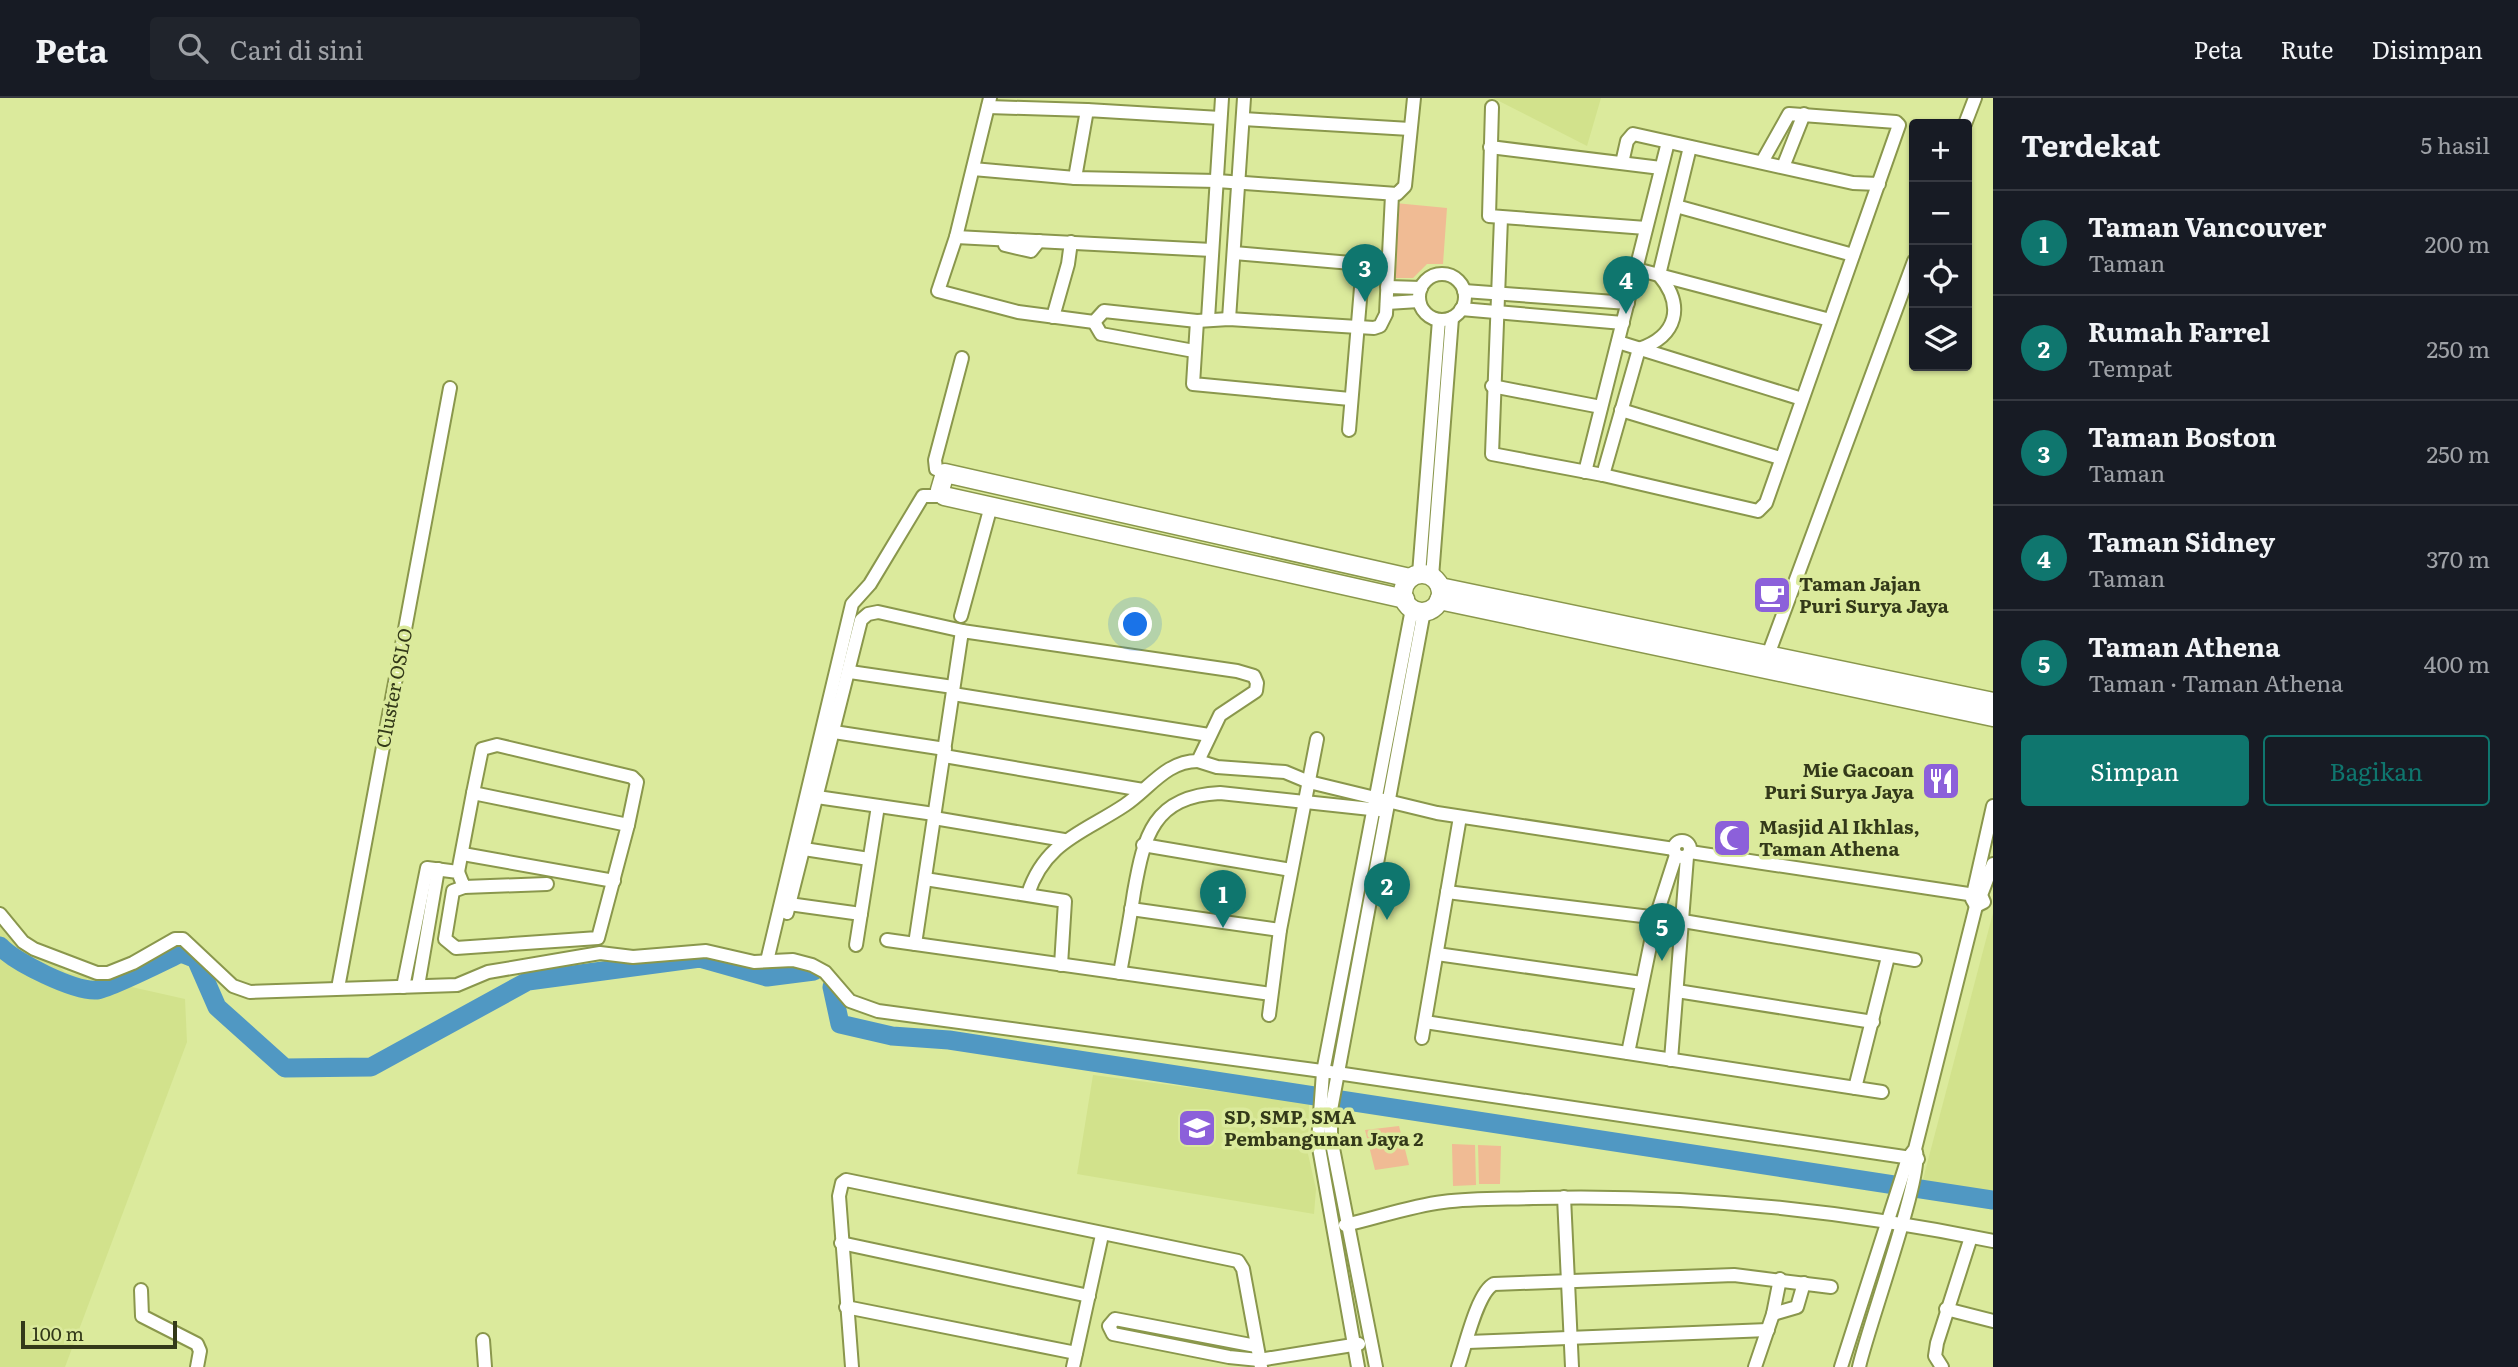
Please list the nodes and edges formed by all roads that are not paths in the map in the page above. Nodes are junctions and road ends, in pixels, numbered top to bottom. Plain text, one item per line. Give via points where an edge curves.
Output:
1 (1222, 98) edge
2 (1244, 98) edge
3 (1414, 98) edge
4 (1975, 98) edge
5 (989, 102) edge
6 (1492, 107) dead end
7 (1087, 110) junction
8 (1804, 114) junction
9 (1220, 118) junction
10 (1242, 119) junction
11 (1967, 119) edge
12 (1410, 129) junction
13 (1668, 142) junction
14 (1490, 147) junction
15 (1690, 147) junction
16 (1762, 162) junction
17 (1622, 163) junction
18 (1783, 167) junction
19 (1661, 168) junction
20 (973, 169) junction
21 (1075, 178) junction
22 (1217, 181) junction
23 (1240, 183) junction
24 (1876, 190) junction
25 (1392, 195) junction
26 (1676, 206) junction
27 (1502, 218) junction
28 (1646, 229) junction
29 (956, 237) junction
30 (1071, 242) junction
31 (1212, 250) junction
32 (1234, 253) junction
33 (1853, 256) junction
34 (1363, 264) junction
35 (1636, 269) junction
36 (1909, 274) edge
37 (1659, 275) junction
38 (1387, 280) junction
39 (1464, 291) junction
40 (1499, 291) junction
41 (1420, 295) junction
42 (1387, 303) junction
43 (1628, 303) junction
44 (1497, 312) junction
45 (1451, 316) junction
46 (1053, 317) junction
47 (1229, 319) junction
48 (1202, 320) junction
49 (1830, 320) junction
50 (1094, 322) junction
51 (1623, 323) junction
52 (1357, 328) junction
53 (1618, 342) junction
54 (1639, 349) junction
55 (1194, 351) junction
56 (962, 358) dead end
57 (1492, 386) junction
58 (450, 388) dead end
59 (1350, 399) junction
60 (1802, 399) junction
61 (1601, 407) junction
62 (1621, 410) junction
63 (1349, 430) dead end
64 (1780, 458) junction
65 (942, 472) junction
66 (1585, 472) junction
67 (1603, 475) junction
68 (923, 496) junction
69 (944, 496) junction
70 (991, 506) junction
71 (1428, 583) junction
72 (1414, 606) junction
73 (961, 616) dead end
74 (963, 631) junction
75 (1768, 655) junction
76 (850, 672) junction
77 (953, 691) junction
78 (1993, 702) edge
79 (1993, 717) edge
80 (834, 732) junction
81 (1209, 735) junction
82 (1317, 738) dead end
83 (944, 753) junction
84 (1198, 761) junction
85 (1223, 768) junction
86 (1309, 782) junction
87 (1143, 790) junction
88 (473, 793) junction
89 (1220, 793) junction
90 (817, 797) junction
91 (1304, 802) junction
92 (1381, 804) junction
93 (878, 806) junction
94 (1993, 806) edge
95 (934, 816) junction
96 (1460, 817) junction
97 (628, 825) junction
98 (1064, 840) junction
99 (1143, 845) junction
100 (804, 849) junction
101 (1682, 853) junction
102 (463, 854) junction
103 (869, 859) junction
104 (1993, 864) edge
105 (432, 869) junction
106 (1291, 870) junction
107 (458, 872) junction
108 (925, 879) junction
109 (614, 881) junction
110 (547, 884) dead end
111 (464, 887) junction
112 (1447, 892) junction
113 (1028, 894) junction
114 (1977, 899) junction
115 (1131, 909) junction
116 (0, 914) edge
117 (861, 914) junction
118 (1656, 917) junction
119 (1683, 921) junction
120 (1280, 930) junction
121 (887, 940) dead end
122 (915, 944) junction
123 (856, 945) dead end
124 (1437, 954) junction
125 (1888, 957) junction
126 (1915, 960) dead end
127 (767, 961) junction
128 (1061, 965) junction
129 (1120, 973) junction
130 (1642, 984) junction
131 (418, 986) junction
132 (403, 987) junction
133 (338, 988) junction
134 (1677, 991) junction
135 (1271, 994) junction
136 (1269, 1015) dead end
137 (1873, 1021) junction
138 (1425, 1022) junction
139 (1422, 1038) dead end
140 (1628, 1053) junction
141 (1671, 1060) junction
142 (1323, 1072) junction
143 (1337, 1073) junction
144 (1855, 1088) junction
145 (1327, 1093) junction
146 (1882, 1093) dead end
147 (1325, 1110) junction
148 (1319, 1149) junction
149 (1334, 1149) junction
150 (1914, 1155) junction
151 (1564, 1197) junction
152 (1895, 1223) junction
153 (1350, 1224) junction
154 (1334, 1227) junction
155 (1102, 1235) junction
156 (1971, 1237) junction
157 (1993, 1241) edge
158 (841, 1243) junction
159 (1780, 1279) junction
160 (1567, 1282) junction
161 (1804, 1283) junction
162 (1876, 1284) junction
163 (1831, 1287) dead end
164 (141, 1290) dead end
165 (1089, 1296) junction
166 (846, 1307) junction
167 (1946, 1309) junction
168 (1773, 1314) junction
169 (1993, 1321) edge
170 (1134, 1322) junction
171 (1768, 1330) junction
172 (1131, 1338) junction
173 (1571, 1338) junction
174 (483, 1340) dead end
175 (1231, 1341) junction
176 (1371, 1341) junction
177 (1468, 1342) junction
178 (1256, 1346) junction
179 (1353, 1346) junction
180 (1076, 1353) junction
181 (1228, 1357) junction
182 (1260, 1363) edge
183 (1845, 1366) edge
184 (197, 1367) edge
185 (485, 1367) edge
186 (852, 1367) edge
187 (1073, 1367) edge
188 (1358, 1367) edge
189 (1376, 1367) edge
190 (1458, 1367) edge
191 (1572, 1367) edge
192 (1755, 1367) edge
193 (1859, 1367) edge
194 (1942, 1367) edge

1 - 9 street
2 - 10 street
3 - 12 street
4 - 11 street
5 - 7 street
5 - 20 street
6 - 14 street
7 - 9 street
7 - 21 street
8 - 16 street via 1785,116
8 - 18 street
8 - 24 street via 1898,123
9 - 22 street
10 - 12 street
10 - 23 street
12 - 25 street via 1405,186
13 - 15 street
13 - 17 street via 1631,135
13 - 19 street
14 - 17 street
14 - 27 street via 1489,215
15 - 16 street
15 - 26 street
16 - 18 street
17 - 19 street
18 - 24 street
19 - 28 street
20 - 21 street
20 - 29 street
21 - 22 street
22 - 23 street
22 - 31 street
23 - 25 street
23 - 32 street
24 - 33 street
25 - 38 street
26 - 33 street
26 - 37 street
27 - 28 street
27 - 40 street
28 - 35 street
29 - 30 street
29 - 46 street via 938,290
30 - 31 street
30 - 46 street
31 - 48 street
32 - 34 street
32 - 47 street
33 - 49 street
34 - 38 street
34 - 52 street
35 - 37 street
35 - 43 street
36 - 75 street
37 - 49 street
37 - 54 street via 1675,302 1673,318 1660,338
38 - 41 street
38 - 42 street
39 - 40 street
39 - 41 street via 1452,277 1440,274 1429,279
39 - 45 street
40 - 43 street
40 - 44 street
41 - 42 street
41 - 45 street via 1428,315
42 - 52 street via 1380,326
43 - 51 street
44 - 45 street
44 - 51 street
44 - 57 street
45 - 71 street
46 - 50 street
47 - 48 street
47 - 52 street
48 - 50 street via 1104,311
48 - 55 street
49 - 60 street
50 - 55 street via 1101,334
51 - 53 street
52 - 59 street
53 - 54 street
53 - 61 street
54 - 60 street
54 - 62 street
55 - 59 street via 1191,379 1196,385
56 - 65 street via 935,460 936,469
57 - 61 street
57 - 66 street via 1490,452
58 - 133 street, Cluster OSLO
59 - 63 street
60 - 64 street
61 - 66 street
62 - 64 street
62 - 67 street
64 - 67 street via 1764,508 1758,511
65 - 68 street
65 - 69 street via 939,487
65 - 71 street
66 - 67 street
68 - 69 street
68 - 127 street via 870,584 852,604
69 - 70 street
70 - 72 street
70 - 73 street
71 - 72 street via 1433,608
71 - 72 street via 1404,588
71 - 75 street
71 - 79 street
72 - 92 street
74 - 76 street via 901,615 868,614 859,624
74 - 77 street
74 - 81 street via 1254,676 1253,695 1222,713
75 - 78 street
76 - 77 street
76 - 80 street
77 - 81 street
77 - 83 street
80 - 83 street
80 - 90 street
81 - 84 street
82 - 86 street
83 - 87 street
83 - 95 street
84 - 85 street
84 - 87 street via 1177,764
85 - 86 street via 1284,772
85 - 89 street
86 - 91 street
86 - 92 street
87 - 98 street
88 - 97 street
88 - 97 street via 482,749 497,745 632,777 637,782
88 - 102 street
89 - 91 street
89 - 99 street via 1192,797 1170,808
90 - 93 street
90 - 100 street
91 - 92 street
91 - 106 street
92 - 96 street via 1410,805
92 - 142 street
92 - 143 street
93 - 95 street
93 - 103 street
94 - 114 street
95 - 98 street
95 - 108 street
96 - 101 street
96 - 112 street
97 - 109 street
98 - 113 street via 1040,869
99 - 106 street
99 - 115 street
100 - 103 street
100 - 117 street via 788,910
101 - 114 street
101 - 118 street
101 - 119 street
102 - 107 street
102 - 109 street
103 - 117 street
104 - 114 street
105 - 107 street
105 - 131 street
105 - 132 street
106 - 120 street
107 - 111 street
108 - 113 street
108 - 122 street
109 - 111 street via 598,938 456,948 445,939 453,891
110 - 111 street
112 - 118 street
112 - 124 street
113 - 128 street via 1067,903
114 - 150 street
115 - 120 street
115 - 129 street
116 - 133 street via 34,949 97,973 120,969 183,939 240,990
117 - 123 street
118 - 119 street
118 - 130 street
119 - 125 street
119 - 134 street
120 - 135 street
121 - 122 street
122 - 128 street
124 - 130 street
124 - 138 street
125 - 126 street
125 - 137 street
127 - 131 street via 706,951 633,957 600,953 488,972 457,985
127 - 142 street via 812,965 825,972 850,1001 878,1011
128 - 129 street
129 - 135 street
130 - 140 street
131 - 132 street
132 - 133 street
134 - 137 street
134 - 141 street
135 - 136 street
137 - 144 street
138 - 139 street
138 - 140 street
140 - 141 street
141 - 144 street
142 - 143 street
142 - 145 street
143 - 145 street
143 - 150 street
144 - 146 street
145 - 147 street
147 - 148 street
147 - 149 street
148 - 149 street
148 - 154 street
149 - 153 street
150 - 152 street
151 - 152 street via 1705,1202
151 - 153 street via 1441,1202
151 - 160 street
152 - 156 street
152 - 162 street
153 - 154 street
153 - 176 street
154 - 179 street
155 - 158 street via 846,1180 839,1192
155 - 165 street
155 - 178 street via 1240,1263
156 - 157 street
156 - 167 street
158 - 165 street
158 - 166 street
159 - 160 street via 1734,1275
159 - 161 street
159 - 168 street
160 - 173 street
160 - 177 street via 1490,1285 1480,1301
161 - 163 street
161 - 168 street via 1797,1307
162 - 183 street
162 - 193 street
164 - 184 street via 142,1316 197,1344
165 - 180 street
166 - 180 street
166 - 186 street
167 - 169 street
167 - 194 street via 1935,1356
168 - 171 street
170 - 172 street
170 - 172 street via 1115,1319 1109,1326 1111,1333
170 - 175 street
171 - 173 street
171 - 192 street
172 - 181 street
173 - 177 street
173 - 191 street
174 - 185 street
175 - 178 street
175 - 181 street
176 - 179 street
176 - 189 street
177 - 190 street
178 - 182 street
179 - 182 street
179 - 188 street
180 - 187 street
181 - 182 street

